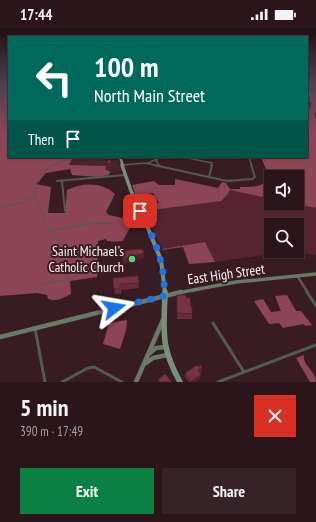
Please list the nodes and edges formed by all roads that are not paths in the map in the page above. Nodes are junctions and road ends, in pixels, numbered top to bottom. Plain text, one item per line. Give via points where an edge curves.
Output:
1 (120, 158) edge
2 (158, 158) edge
3 (188, 158) edge
4 (248, 158) edge
5 (142, 163) junction
6 (122, 165) junction
7 (161, 167) junction
8 (125, 176) junction
9 (209, 177) junction
10 (57, 181) dead end
11 (62, 181) junction
12 (65, 211) dead end
13 (316, 274) edge
14 (298, 276) junction
15 (164, 296) junction
16 (316, 306) edge
17 (163, 320) junction
18 (213, 324) dead end
19 (35, 328) junction
20 (0, 337) edge
21 (316, 345) edge
22 (165, 347) junction
23 (149, 354) junction
24 (167, 355) junction
25 (145, 364) junction
26 (244, 372) junction
27 (45, 382) edge
28 (62, 382) edge
29 (122, 382) edge
30 (136, 382) edge
31 (180, 382) edge
32 (218, 382) edge

1 - 6 main road
2 - 5 street
2 - 7 street via 157,163
3 - 9 street via 212,163
4 - 9 street via 254,178 229,181
5 - 6 street
5 - 7 street
6 - 8 main road
7 - 9 street
8 - 11 street
8 - 15 main road via 158,249 164,273
10 - 11 street
11 - 12 street
13 - 14 main road, East High Street
14 - 15 main road, East High Street via 229,283
14 - 16 street
15 - 17 main road
15 - 19 main road, East High Street
17 - 22 main road
17 - 23 main road
18 - 26 street
19 - 20 main road, East High Street
19 - 27 street
21 - 26 street
22 - 23 main road via 156,348
22 - 24 main road
23 - 25 main road
24 - 25 main road via 153,358
24 - 31 main road
25 - 30 main road
26 - 32 street
28 - 29 street via 94,367

